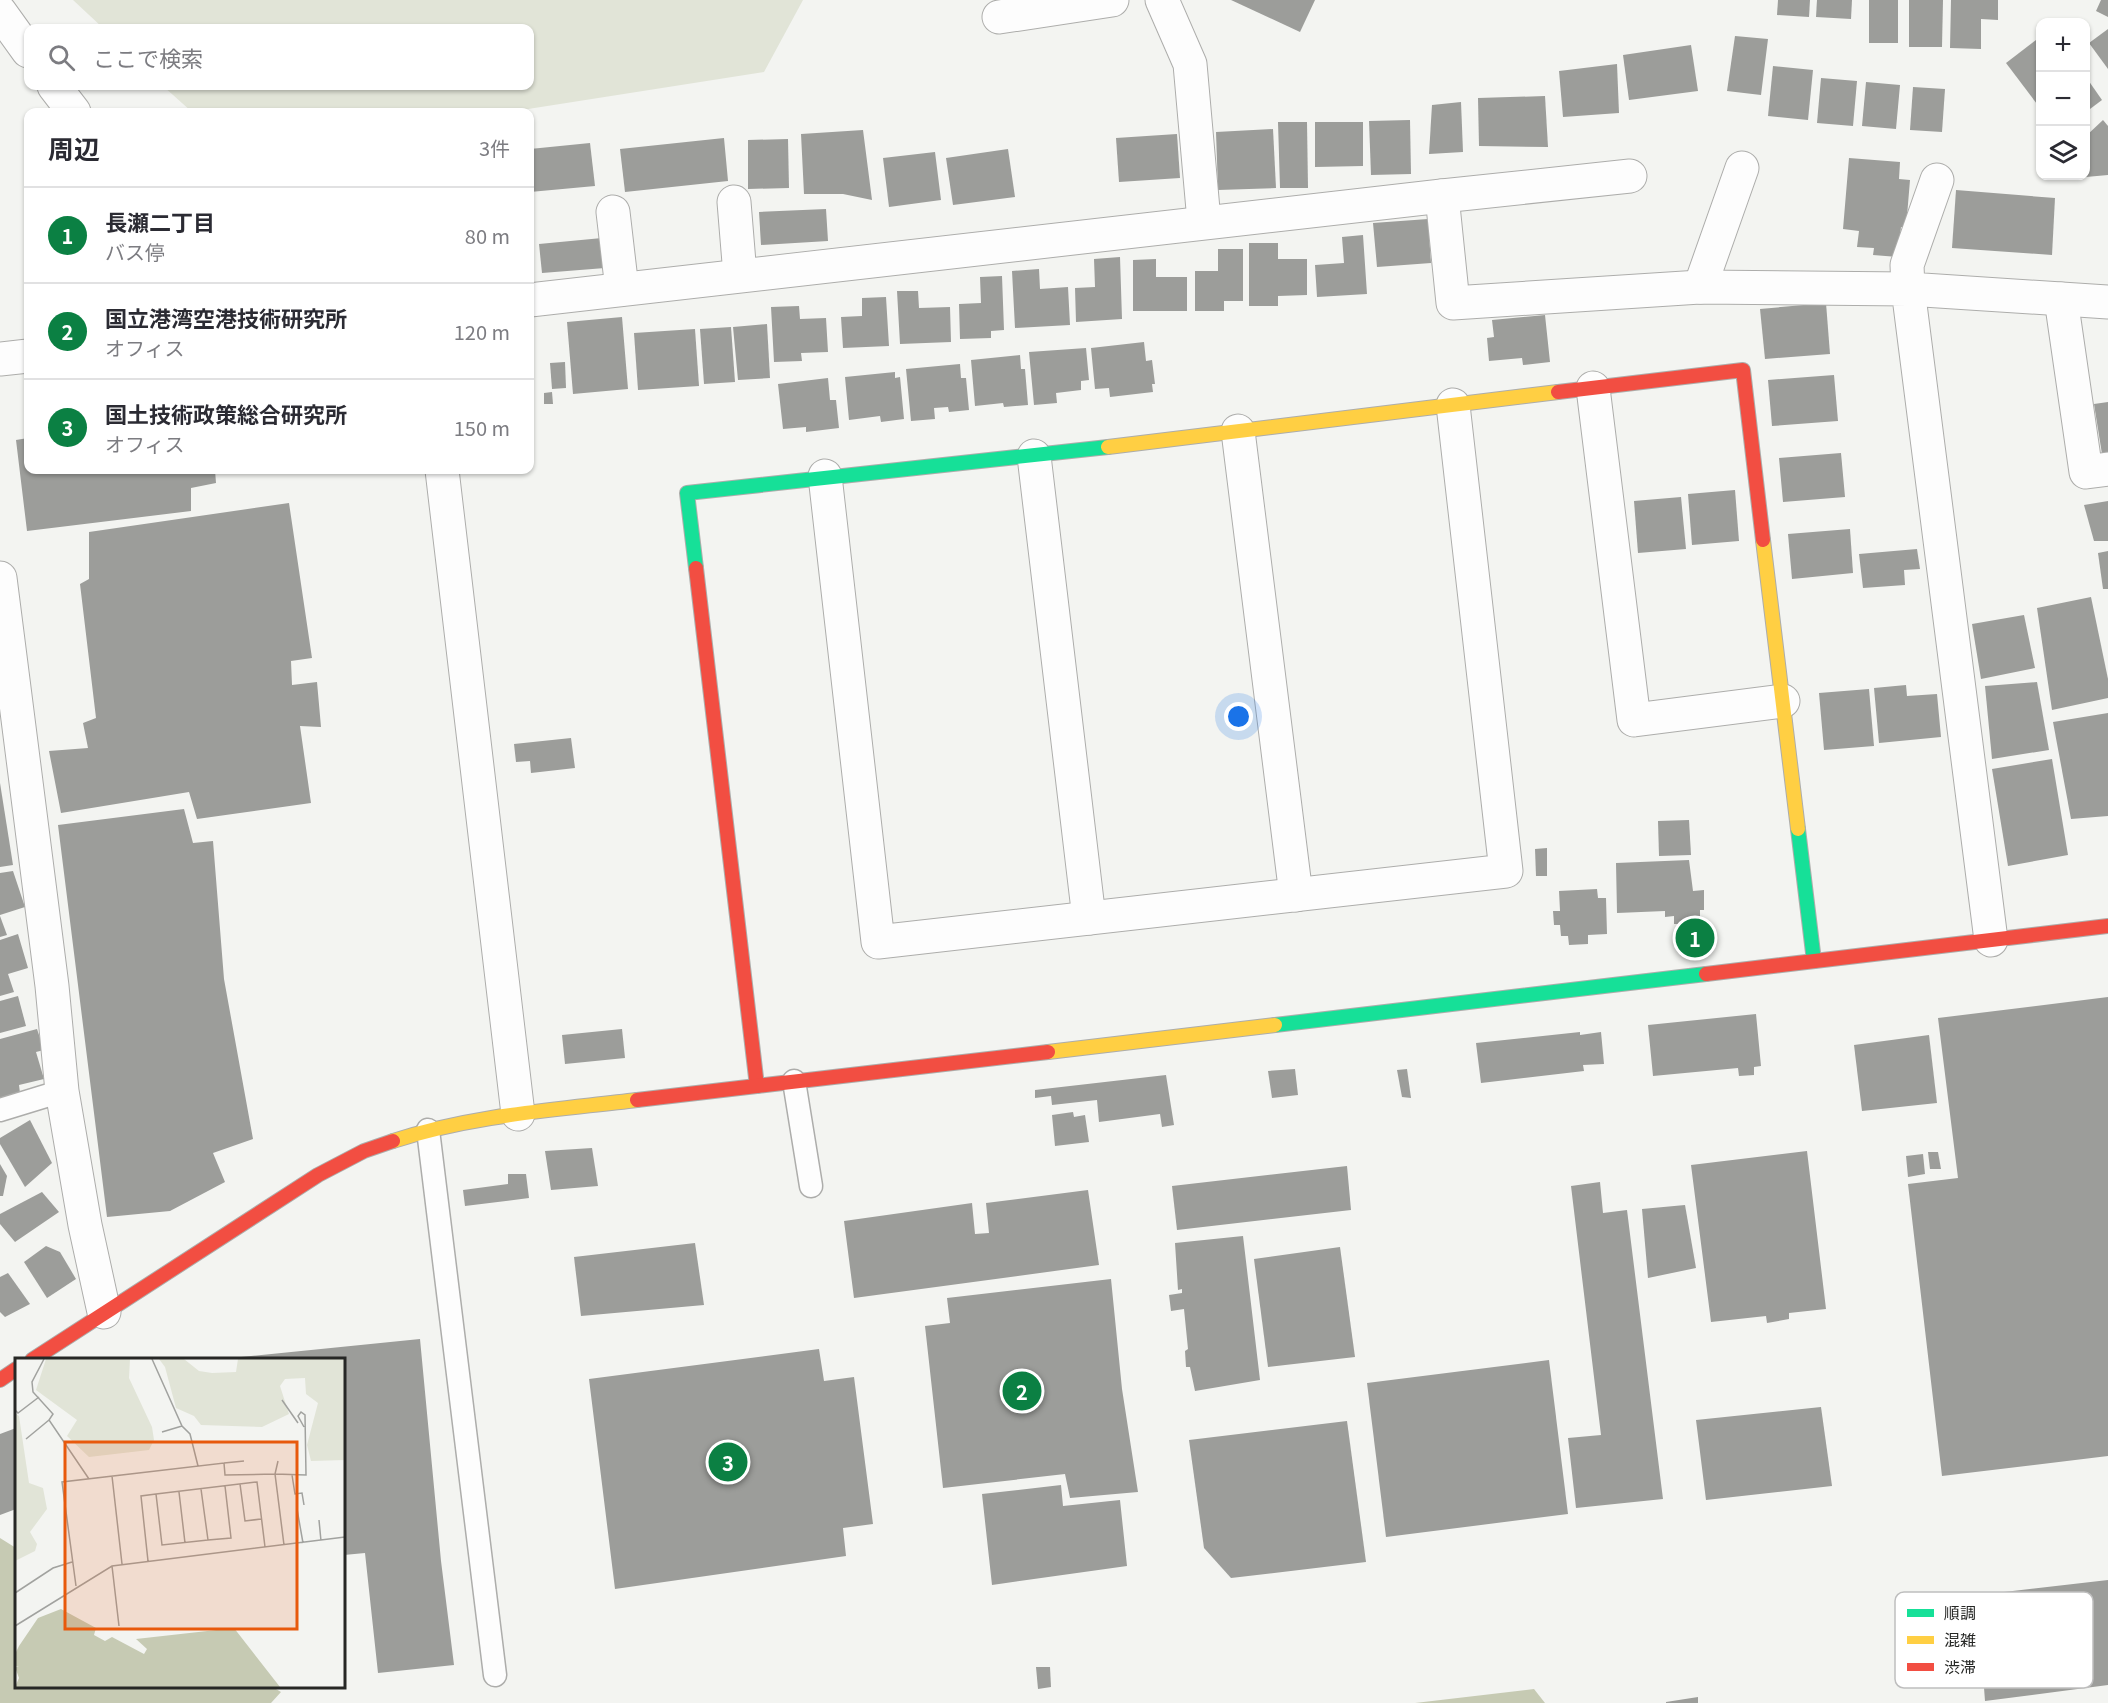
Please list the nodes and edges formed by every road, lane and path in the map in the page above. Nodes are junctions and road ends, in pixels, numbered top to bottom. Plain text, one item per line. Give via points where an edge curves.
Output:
1 (1112, 0) edge
2 (1162, 0) edge
3 (0, 12) edge
4 (999, 17) dead end
5 (24, 45) edge
6 (57, 90) edge
7 (71, 108) edge
8 (1742, 168) dead end
9 (1630, 176) dead end
10 (1937, 180) dead end
11 (1442, 196) junction
12 (734, 202) dead end
13 (613, 212) dead end
14 (1204, 221) junction
15 (740, 275) junction
16 (1700, 287) junction
17 (622, 289) junction
18 (1908, 289) junction
19 (2061, 299) junction
20 (534, 300) edge
21 (2108, 302) edge
22 (24, 356) edge
23 (0, 359) edge
24 (1593, 388) junction
25 (1454, 405) junction
26 (1238, 431) junction
27 (1034, 456) junction
28 (2108, 469) edge
29 (442, 474) edge
30 (825, 476) junction
31 (0, 578) edge
32 (3, 615) edge
33 (1783, 701) junction
34 (1296, 895) junction
35 (1089, 918) junction
36 (2108, 926) edge
37 (1991, 940) junction
38 (1814, 961) junction
39 (794, 1081) junction
40 (757, 1086) junction
41 (62, 1091) junction
42 (0, 1110) edge
43 (518, 1114) junction
44 (428, 1130) junction
45 (811, 1186) dead end
46 (105, 1312) junction
47 (34, 1358) edge
48 (15, 1370) edge
49 (0, 1380) edge
50 (495, 1675) dead end

1 - 4 street
2 - 14 street via 1190,64
3 - 5 street
6 - 7 street
8 - 16 street
9 - 11 street
10 - 18 street via 1907,265
11 - 14 street
11 - 16 street via 1454,303
12 - 15 street
13 - 17 street
14 - 15 street
15 - 17 street
16 - 18 street
17 - 20 street
18 - 19 street
18 - 37 street
19 - 21 street
19 - 28 street via 2086,472
22 - 23 street
24 - 25 street
24 - 33 street via 1743,370
24 - 33 street via 1634,720
25 - 26 street
25 - 34 street via 1506,871
26 - 27 street
26 - 34 street
27 - 30 street
27 - 35 street
29 - 43 street
30 - 35 street via 878,942
30 - 40 street via 687,493
31 - 32 street
32 - 41 street via 51,974
33 - 38 street
34 - 35 street
36 - 37 street
37 - 38 street
38 - 39 street
39 - 40 street
39 - 45 lane
40 - 43 street
41 - 42 lane
41 - 46 street via 85,1225
43 - 44 street
44 - 46 street via 364,1150 318,1175
44 - 50 lane
46 - 47 street
48 - 49 street

